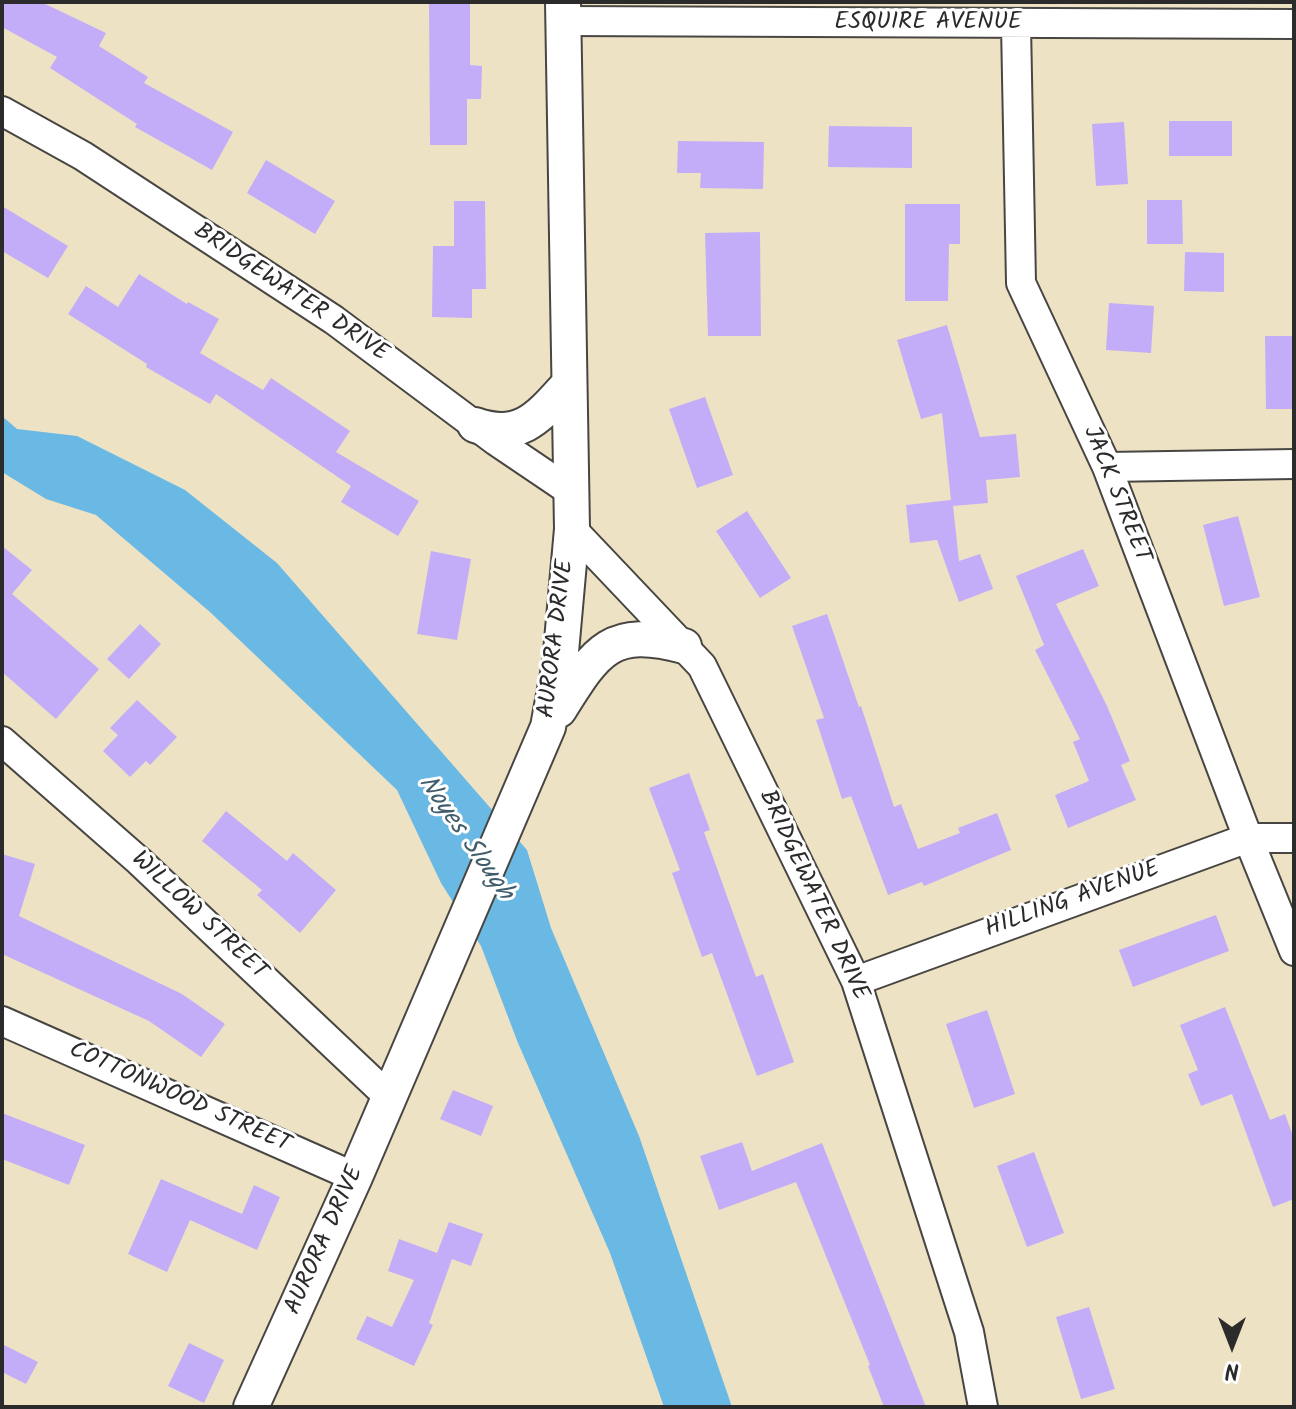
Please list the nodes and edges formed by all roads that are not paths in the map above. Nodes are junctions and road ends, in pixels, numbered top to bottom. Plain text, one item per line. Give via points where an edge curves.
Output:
1 (562, 12) edge
2 (1294, 24) edge
3 (1016, 25) junction
4 (2, 111) edge
5 (567, 386) junction
6 (475, 425) junction
7 (1294, 464) edge
8 (1107, 467) junction
9 (570, 491) junction
10 (572, 529) junction
11 (684, 646) junction
12 (548, 727) junction
13 (2, 741) edge
14 (1248, 838) junction
15 (1294, 838) edge
16 (1294, 951) edge
17 (856, 981) junction
18 (2, 1021) edge
19 (389, 1097) junction
20 (355, 1177) junction
21 (251, 1407) edge
22 (983, 1407) edge

1 - 3 street, ESQUIRE AVENUE
1 - 5 street, AURORA DRIVE
2 - 3 street, ESQUIRE AVENUE
3 - 8 street, JACK STREET via 1021,283
4 - 6 street, BRIDGEWATER DRIVE via 83,156 334,320
5 - 6 street via 538,418 515,430
5 - 9 street, AURORA DRIVE
6 - 9 street, BRIDGEWATER DRIVE
7 - 8 street
8 - 14 street, JACK STREET
9 - 10 street, AURORA DRIVE
10 - 11 street, BRIDGEWATER DRIVE
10 - 12 street, AURORA DRIVE via 560,663
11 - 12 street via 623,639 589,662
11 - 17 street, BRIDGEWATER DRIVE via 702,666
12 - 19 street, AURORA DRIVE
13 - 19 street, WILLOW STREET via 139,861
14 - 15 street, HILLING AVENUE
14 - 16 street, JACK STREET
14 - 17 street, HILLING AVENUE
17 - 22 street, BRIDGEWATER DRIVE via 969,1332
18 - 20 street, COTTONWOOD STREET
19 - 20 street, AURORA DRIVE
20 - 21 street, AURORA DRIVE

